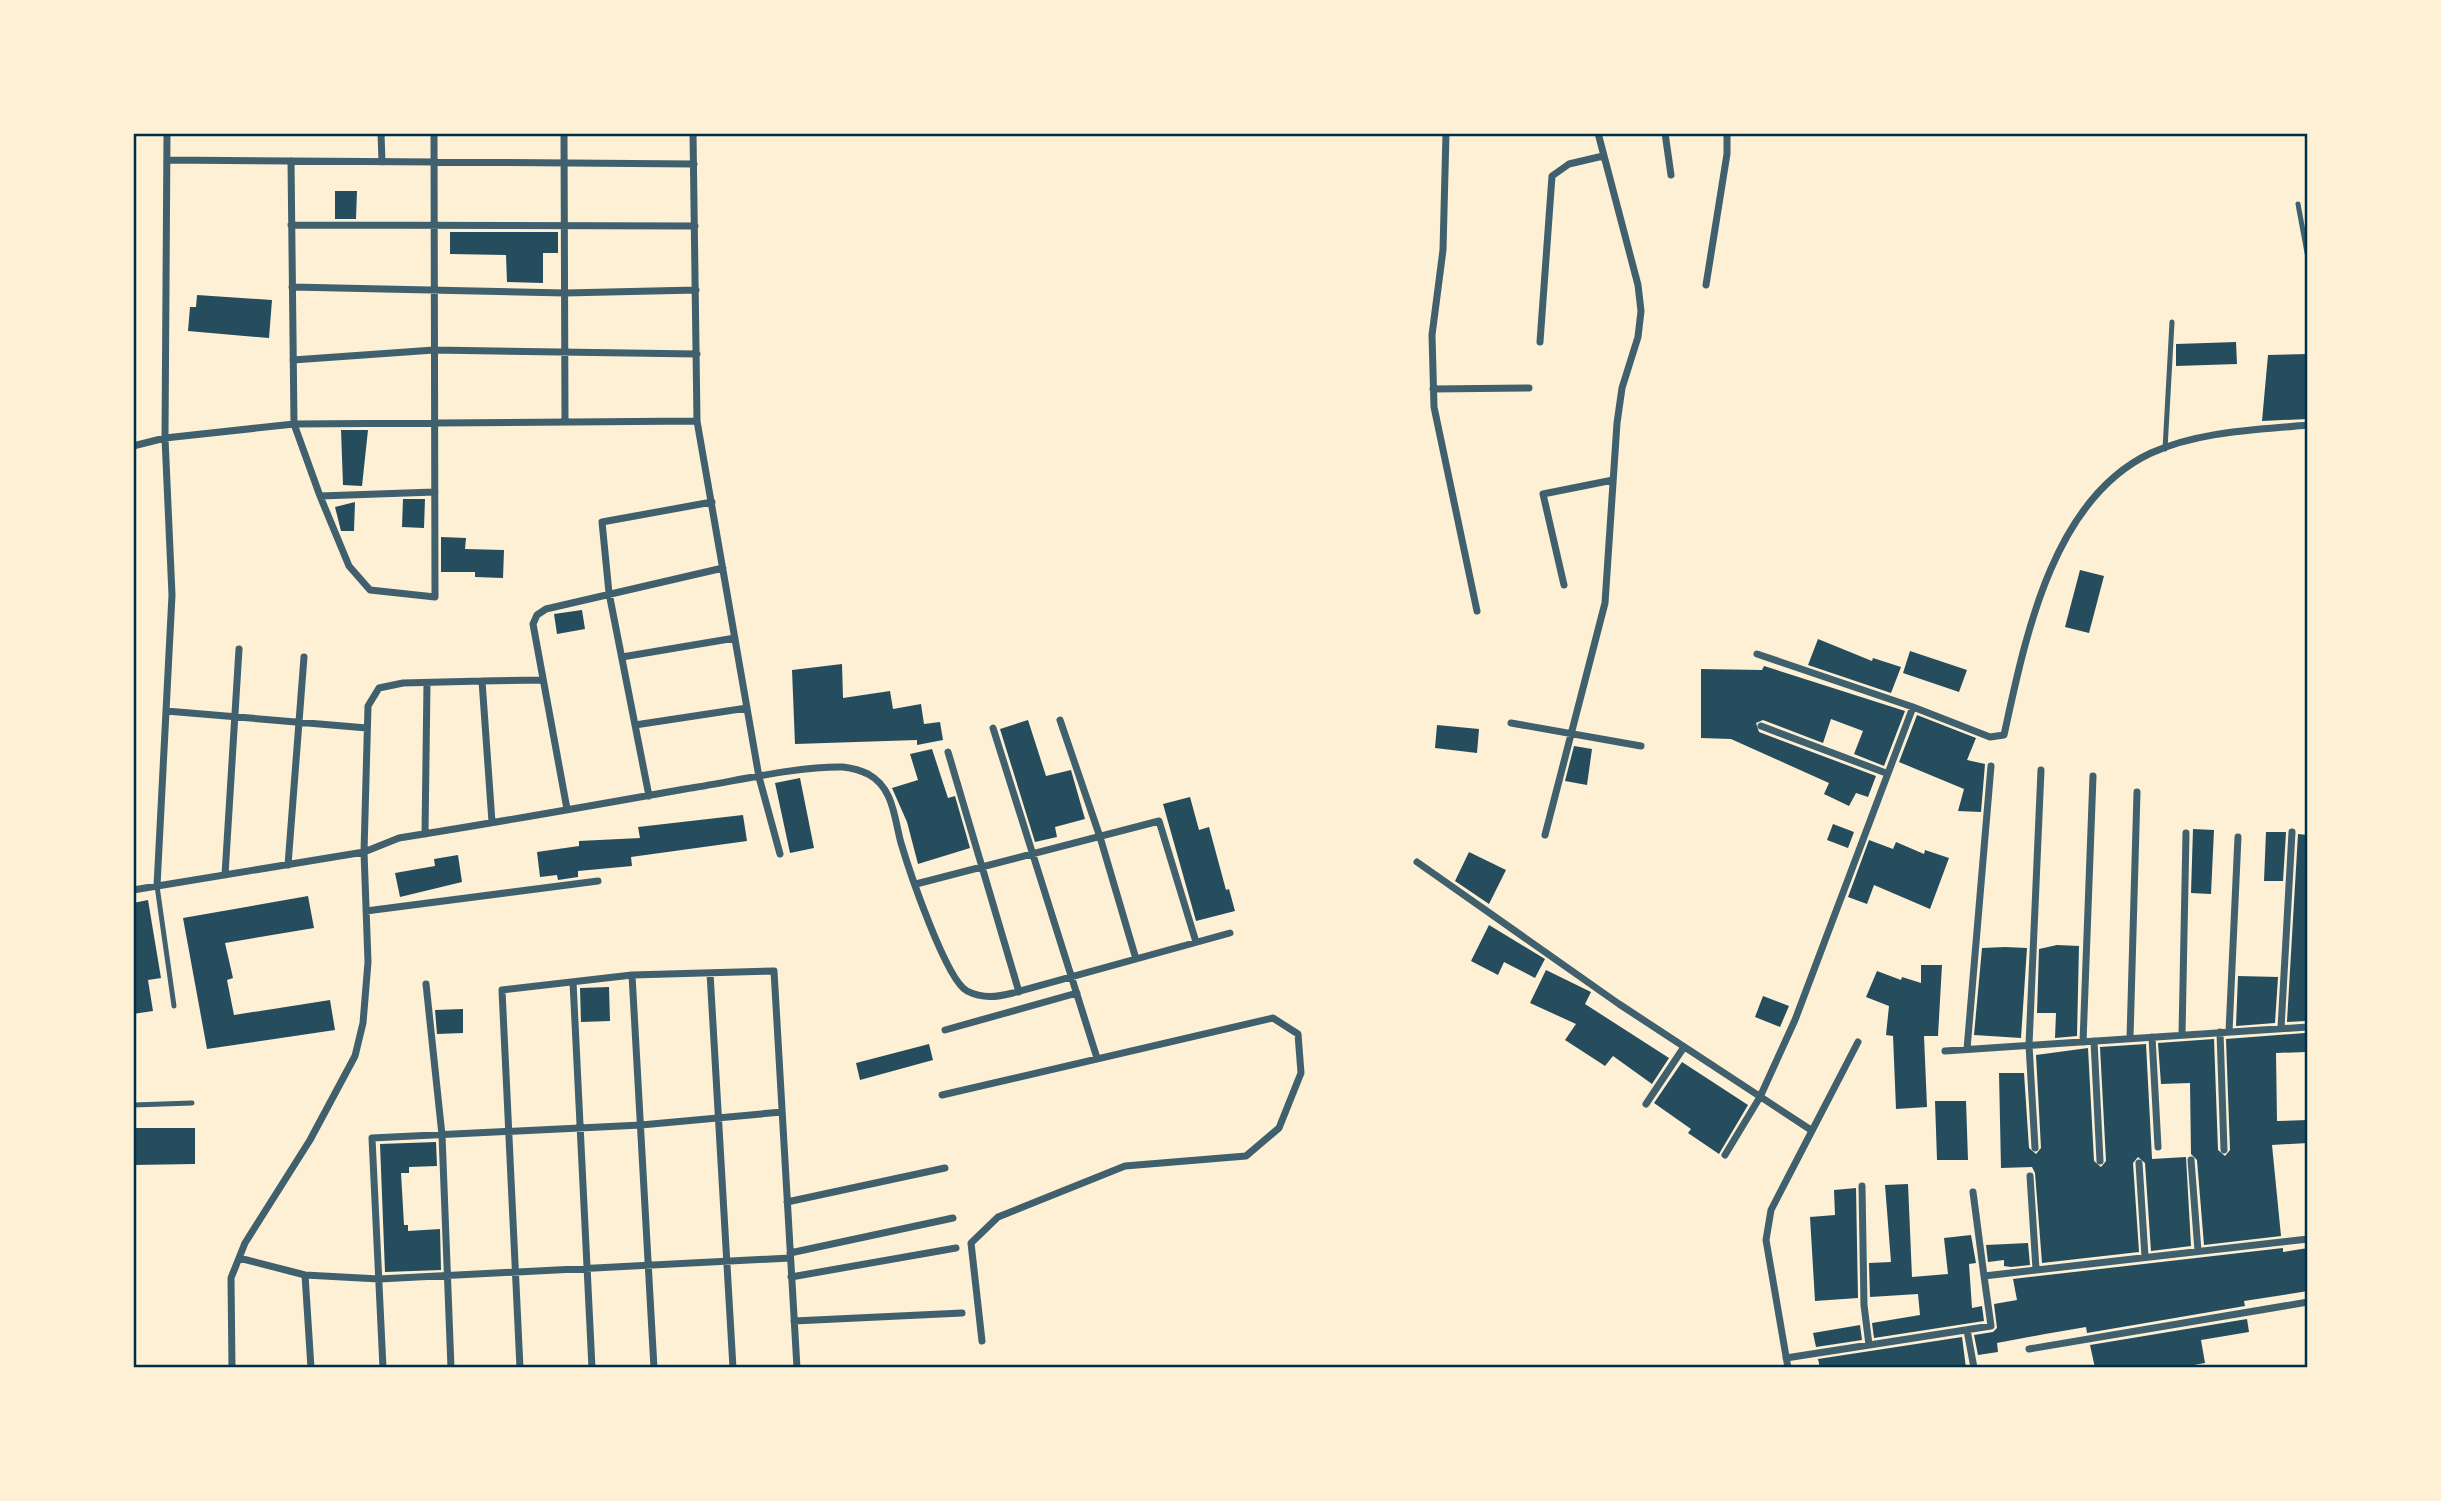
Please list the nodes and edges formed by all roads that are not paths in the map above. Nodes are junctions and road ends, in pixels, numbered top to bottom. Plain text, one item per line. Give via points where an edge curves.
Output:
1 (167, 133) edge
2 (381, 133) edge
3 (434, 133) edge
4 (564, 133) edge
5 (693, 133) edge
6 (1446, 133) edge
7 (1598, 133) edge
8 (1665, 133) edge
9 (1727, 133) edge
10 (1603, 156) junction
11 (167, 160) junction
12 (291, 161) junction
13 (382, 162) junction
14 (434, 162) junction
15 (564, 163) junction
16 (694, 164) junction
17 (1671, 175) dead end
18 (2298, 204) dead end
19 (435, 224) junction
20 (291, 225) junction
21 (565, 226) junction
22 (695, 226) junction
23 (2308, 258) edge
24 (1706, 285) dead end
25 (292, 287) junction
26 (434, 288) junction
27 (695, 290) junction
28 (565, 293) junction
29 (2172, 322) dead end
30 (1540, 342) dead end
31 (434, 350) junction
32 (565, 354) junction
33 (697, 354) junction
34 (293, 360) junction
35 (1528, 388) dead end
36 (1433, 389) junction
37 (698, 421) junction
38 (565, 422) junction
39 (434, 423) junction
40 (294, 424) junction
41 (2308, 425) edge
42 (165, 438) junction
43 (133, 446) edge
44 (2165, 449) junction
45 (1613, 481) junction
46 (435, 492) junction
47 (320, 496) junction
48 (712, 502) junction
49 (723, 568) junction
50 (1564, 585) dead end
51 (609, 593) junction
52 (1476, 611) dead end
53 (735, 638) junction
54 (239, 649) dead end
55 (1757, 654) dead end
56 (304, 657) dead end
57 (622, 657) junction
58 (543, 680) junction
59 (482, 681) junction
60 (427, 683) junction
61 (1913, 707) junction
62 (747, 708) junction
63 (166, 711) junction
64 (233, 717) junction
65 (1060, 720) dead end
66 (298, 722) junction
67 (1511, 723) dead end
68 (635, 725) junction
69 (1761, 726) dead end
70 (367, 728) junction
71 (993, 728) dead end
72 (1571, 733) junction
73 (1641, 746) dead end
74 (948, 752) dead end
75 (1991, 766) dead end
76 (2041, 770) dead end
77 (1886, 773) junction
78 (2093, 776) dead end
79 (759, 777) junction
80 (2137, 792) dead end
81 (649, 796) junction
82 (567, 809) junction
83 (492, 822) junction
84 (2292, 832) dead end
85 (2186, 833) dead end
86 (425, 834) junction
87 (1545, 835) dead end
88 (1100, 837) junction
89 (2238, 837) dead end
90 (364, 852) junction
91 (780, 854) dead end
92 (1031, 855) junction
93 (1417, 862) dead end
94 (288, 865) junction
95 (982, 867) junction
96 (225, 875) junction
97 (598, 880) dead end
98 (916, 884) junction
99 (157, 886) junction
100 (133, 890) edge
101 (366, 911) junction
102 (1230, 933) dead end
103 (1196, 942) junction
104 (1136, 959) junction
105 (710, 973) junction
106 (632, 975) junction
107 (1072, 977) junction
108 (573, 982) junction
109 (426, 984) dead end
110 (1019, 992) junction
111 (1077, 993) junction
112 (174, 1006) dead end
113 (2308, 1027) edge
114 (2281, 1028) junction
115 (945, 1030) dead end
116 (2220, 1032) junction
117 (2229, 1032) junction
118 (2182, 1035) junction
119 (2152, 1037) junction
120 (2130, 1038) junction
121 (2083, 1041) junction
122 (2094, 1041) junction
123 (1858, 1042) dead end
124 (2029, 1045) junction
125 (1684, 1047) junction
126 (1968, 1049) junction
127 (1945, 1051) dead end
128 (1097, 1058) junction
129 (942, 1095) dead end
130 (1760, 1097) junction
131 (192, 1103) dead end
132 (1646, 1104) dead end
133 (133, 1105) edge
134 (782, 1112) junction
135 (719, 1118) junction
136 (641, 1125) junction
137 (581, 1128) junction
138 (1811, 1130) junction
139 (508, 1131) junction
140 (442, 1135) junction
141 (2158, 1147) dead end
142 (2035, 1148) dead end
143 (2224, 1150) dead end
144 (1725, 1155) dead end
145 (2191, 1160) dead end
146 (2100, 1161) dead end
147 (2139, 1163) dead end
148 (945, 1168) dead end
149 (2030, 1177) dead end
150 (1862, 1186) dead end
151 (1973, 1192) dead end
152 (787, 1202) junction
153 (953, 1218) dead end
154 (2308, 1239) edge
155 (956, 1248) dead end
156 (2198, 1251) junction
157 (790, 1256) junction
158 (2145, 1257) junction
159 (239, 1258) junction
160 (727, 1262) junction
161 (648, 1266) junction
162 (587, 1269) junction
163 (2036, 1269) junction
164 (516, 1273) junction
165 (306, 1275) junction
166 (448, 1276) junction
167 (1984, 1276) junction
168 (791, 1277) junction
169 (379, 1279) junction
170 (2308, 1302) edge
171 (962, 1313) dead end
172 (794, 1321) junction
173 (1967, 1330) junction
174 (982, 1341) dead end
175 (1869, 1345) junction
176 (2029, 1349) dead end
177 (1786, 1358) junction
178 (232, 1368) edge
179 (311, 1368) edge
180 (383, 1368) edge
181 (451, 1368) edge
182 (520, 1368) edge
183 (592, 1368) edge
184 (654, 1368) edge
185 (733, 1368) edge
186 (797, 1368) edge
187 (1788, 1368) edge
188 (1974, 1368) edge

1 - 11 street
2 - 13 street
3 - 14 street
4 - 15 street
5 - 16 street
6 - 36 street via 1443,250 1432,335
7 - 10 street
8 - 17 street
9 - 24 street
10 - 30 street via 1569,164 1552,176
10 - 45 street via 1639,285 1641,311 1622,388
11 - 12 street
11 - 42 street
12 - 13 street
12 - 20 street
13 - 14 street
14 - 15 street
14 - 19 street
15 - 16 street
15 - 21 street
16 - 22 street
18 - 23 lane
19 - 20 street
19 - 21 street
19 - 26 street
20 - 25 street
21 - 22 street
21 - 28 street
22 - 27 street
25 - 26 street
25 - 34 street
26 - 28 street
26 - 31 street
27 - 28 street
27 - 33 street
28 - 32 street
29 - 44 lane
31 - 32 street
31 - 34 street
31 - 39 street
32 - 33 street
32 - 38 street
33 - 37 street
34 - 40 street
35 - 36 street
36 - 52 street
37 - 38 street
37 - 48 street
38 - 39 street
39 - 40 street
39 - 46 street
40 - 42 street
40 - 47 street
41 - 44 street via 2211,435
42 - 43 street
42 - 63 street via 172,594
44 - 61 street via 2150,454 2094,494 2049,570 2023,648 2004,735 1990,737
45 - 50 street via 1543,494
45 - 72 street via 1605,603
46 - 47 street
46 - 47 street via 435,597 370,590 349,566
48 - 49 street
48 - 51 street via 602,523
49 - 51 street
49 - 53 street
51 - 57 street
51 - 58 street via 537,615 533,624
53 - 57 street
53 - 62 street
54 - 64 street
55 - 61 street
56 - 66 street
57 - 68 street
58 - 59 street
58 - 82 street
59 - 60 street
59 - 83 street
60 - 70 street via 379,688 368,706
60 - 86 street
61 - 77 street
62 - 68 street
62 - 79 street
63 - 64 street
63 - 99 street
64 - 66 street
64 - 96 street
65 - 88 street
66 - 70 street
66 - 94 street
67 - 72 street
68 - 81 street
69 - 77 street
70 - 90 street
71 - 92 street
72 - 73 street
72 - 87 street
74 - 95 street
75 - 126 street
76 - 124 street
77 - 130 street via 1795,1020
78 - 121 street
79 - 81 street
79 - 91 street
79 - 98 street via 842,767 877,780 895,809
80 - 120 street
81 - 82 street
82 - 83 street
83 - 86 street
84 - 114 street
85 - 118 street
86 - 90 street via 398,838
88 - 92 street
88 - 103 street via 1159,821
88 - 104 street
89 - 117 street
90 - 94 street
90 - 101 street
92 - 95 street
92 - 107 street
93 - 125 street
94 - 96 street
95 - 98 street
95 - 110 street
96 - 99 street
97 - 101 street
98 - 110 street via 949,971 965,990 990,998
99 - 100 street
99 - 112 lane
101 - 159 street via 368,962 355,1056
102 - 103 street
103 - 104 street
104 - 107 street
105 - 106 street
105 - 134 street via 774,971
105 - 135 street
106 - 108 street
106 - 136 street
107 - 110 street
107 - 111 street
108 - 137 street
108 - 139 street via 502,990
109 - 140 street
111 - 115 street
111 - 128 street
113 - 114 street
114 - 117 street
116 - 117 street
116 - 118 street
116 - 143 street
118 - 119 street
119 - 120 street
119 - 141 street
120 - 122 street
121 - 122 street
121 - 124 street
122 - 146 street
123 - 138 street
124 - 126 street
124 - 142 street
125 - 130 street
125 - 132 street
126 - 127 street
128 - 129 street
128 - 174 street via 1273,1018 1298,1034 1301,1073 1279,1128 1246,1156 1125,1167 998,1217 971,1242
130 - 138 street
130 - 144 street
131 - 133 lane
134 - 135 street
134 - 152 street
135 - 136 street
135 - 160 street
136 - 137 street
136 - 161 street
137 - 139 street
137 - 162 street
138 - 177 street via 1771,1210 1766,1240
139 - 140 street
139 - 164 street
140 - 166 street
140 - 169 street via 372,1138
145 - 156 street
147 - 158 street
148 - 152 street
149 - 163 street
150 - 175 street
151 - 167 street
152 - 157 street
153 - 157 street
154 - 156 street
155 - 168 street
156 - 158 street
157 - 160 street
157 - 168 street
158 - 163 street
159 - 165 street
159 - 178 street via 231,1278
160 - 161 street
160 - 185 street
161 - 162 street
161 - 184 street
162 - 164 street
162 - 183 street
163 - 167 street
164 - 166 street
164 - 182 street
165 - 169 street
165 - 179 street
166 - 169 street
166 - 181 street
167 - 173 street via 1991,1326
168 - 172 street
169 - 180 street
170 - 176 street
171 - 172 street
172 - 186 street
173 - 175 street
173 - 188 street
175 - 177 street
177 - 187 street

